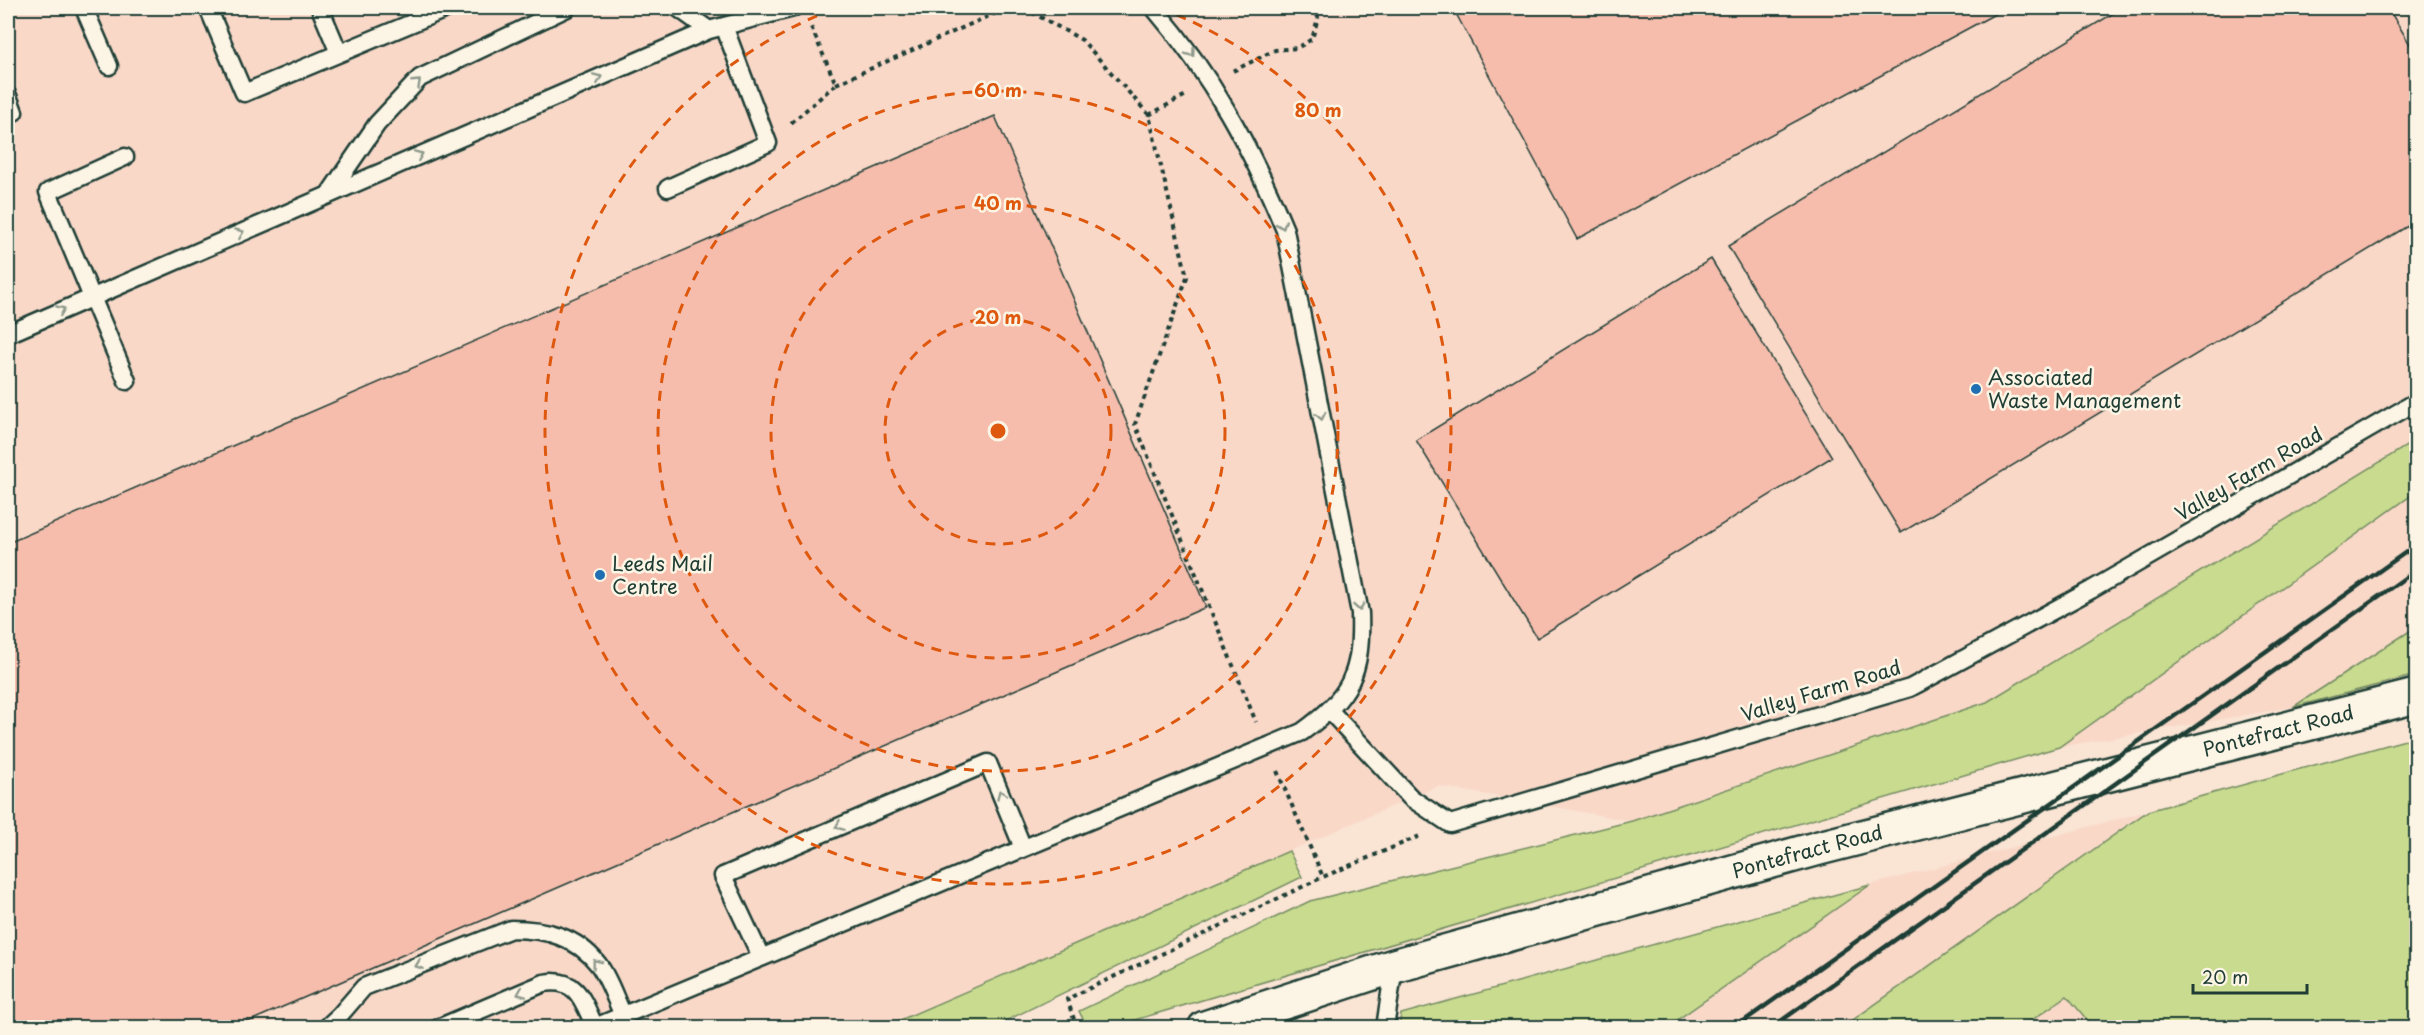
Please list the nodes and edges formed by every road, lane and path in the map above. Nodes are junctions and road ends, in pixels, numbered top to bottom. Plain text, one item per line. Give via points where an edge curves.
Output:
1 (84, 8) edge
2 (208, 8) edge
3 (320, 8) edge
4 (567, 8) edge
5 (678, 8) edge
6 (793, 8) edge
7 (1007, 8) edge
8 (1024, 8) edge
9 (1154, 8) edge
10 (1316, 8) edge
11 (439, 9) edge
12 (807, 18) dead end
13 (716, 28) junction
14 (339, 53) junction
15 (109, 66) dead end
16 (1211, 82) junction
17 (836, 84) junction
18 (8, 96) edge
19 (14, 112) dead end
20 (1149, 115) junction
21 (768, 143) junction
22 (125, 157) dead end
23 (668, 188) dead end
24 (329, 194) junction
25 (91, 297) junction
26 (8, 334) edge
27 (126, 381) dead end
28 (2416, 402) edge
29 (2416, 696) edge
30 (1330, 711) junction
31 (1266, 746) junction
32 (1450, 824) junction
33 (1023, 848) junction
34 (1323, 877) junction
35 (761, 957) junction
36 (1394, 966) junction
37 (623, 1015) junction
38 (594, 1027) edge
39 (327, 1028) edge
40 (438, 1028) edge
41 (1077, 1028) edge
42 (1205, 1028) edge
43 (1385, 1028) edge

1 - 15 lane
2 - 14 lane via 244,93
3 - 14 lane
24 -> 4 lane via 377,124 420,78
5 - 13 lane
6 - 13 lane
7 - 17 path
8 - 20 path via 1082,40
9 -> 16 lane
10 - 16 path via 1318,18 1312,39 1297,48 1275,50
11 - 14 lane
12 - 17 path
13 - 21 lane
24 -> 13 lane
16 - 20 path
16 -> 30 lane via 1261,172 1285,230 1360,613 1361,648 1351,682
17 - 21 path
18 - 19 lane
20 - 31 path via 1187,277 1135,424
21 - 23 lane
22 - 25 lane via 48,192
25 -> 24 lane
26 -> 25 lane
25 - 27 lane
28 - 32 lane, Valley Farm Road via 2091,590 1910,688
29 - 36 main road, Pontefract Road via 1819,848
30 - 31 lane via 1302,732
30 - 32 lane via 1411,798
31 - 33 lane
31 - 34 path
32 - 34 path
33 - 35 lane
33 -> 35 lane via 988,763 723,876
34 - 41 path via 1067,999
35 - 37 lane
36 - 42 main road, Pontefract Road
36 - 43 lane
37 - 38 lane
37 -> 39 lane via 599,965 582,947 552,933 511,929 364,987
38 -> 40 lane via 579,994 563,982 554,981

